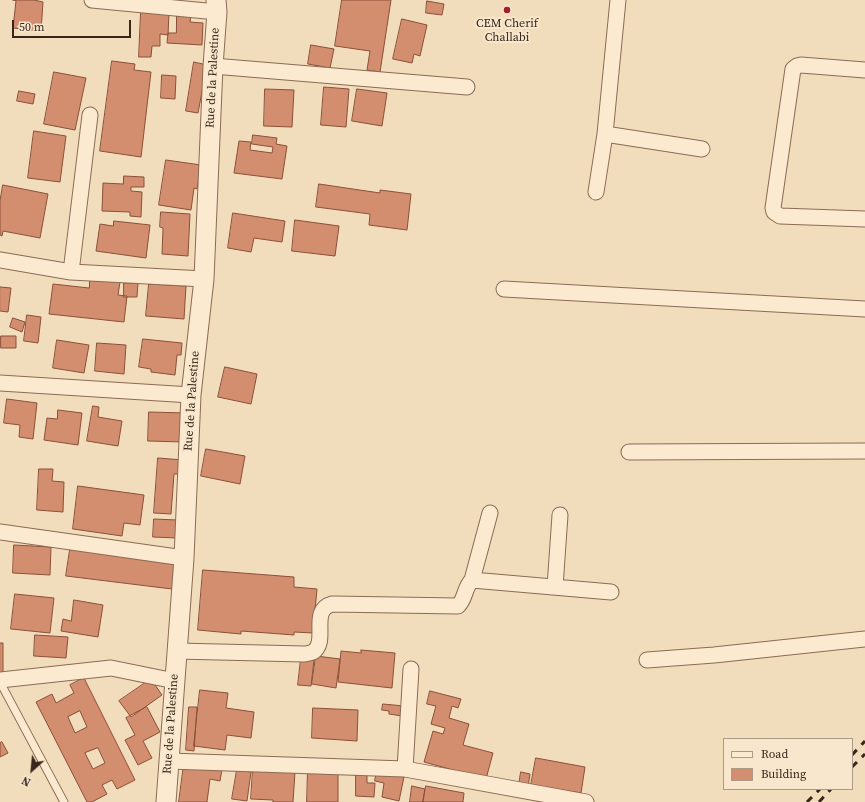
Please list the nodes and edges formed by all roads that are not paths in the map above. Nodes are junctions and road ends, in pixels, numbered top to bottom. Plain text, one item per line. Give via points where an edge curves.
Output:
1 (92, 0) edge
2 (618, 0) edge
3 (216, 6) edge
4 (213, 66) junction
5 (865, 70) edge
6 (467, 87) dead end
7 (90, 115) dead end
8 (605, 134) junction
9 (702, 148) dead end
10 (596, 192) dead end
11 (865, 219) edge
12 (0, 260) edge
13 (71, 272) junction
14 (204, 279) junction
15 (504, 289) dead end
16 (865, 309) edge
17 (0, 383) edge
18 (191, 395) junction
19 (865, 451) edge
20 (628, 452) dead end
21 (490, 513) dead end
22 (560, 515) dead end
23 (0, 532) edge
24 (184, 558) junction
25 (472, 580) junction
26 (555, 587) junction
27 (611, 592) dead end
28 (865, 639) edge
29 (176, 651) junction
30 (647, 660) dead end
31 (411, 669) dead end
32 (0, 681) edge
33 (174, 681) junction
34 (169, 761) junction
35 (405, 769) junction
36 (64, 802) edge
37 (166, 802) edge
38 (586, 802) edge

1 - 3 street
2 - 8 street
3 - 4 street, Rue de la Palestine
4 - 6 street
4 - 14 street, Rue de la Palestine
5 - 11 street via 801,65 794,69 773,208 780,216
7 - 13 street
8 - 9 street
8 - 10 street
12 - 13 street
13 - 14 street
14 - 18 street, Rue de la Palestine
15 - 16 street
17 - 18 street
18 - 24 street, Rue de la Palestine
19 - 20 street
21 - 25 street
22 - 26 street
23 - 24 street
24 - 29 street, Rue de la Palestine
25 - 26 street
25 - 29 street via 467,585 458,606 326,605 321,611 318,646 313,652 304,654
26 - 27 street
28 - 30 street
29 - 33 street, Rue de la Palestine
31 - 35 street
32 - 33 street via 111,668
32 - 36 lane
33 - 34 street, Rue de la Palestine
34 - 35 street
34 - 37 street, Rue de la Palestine
35 - 38 street

